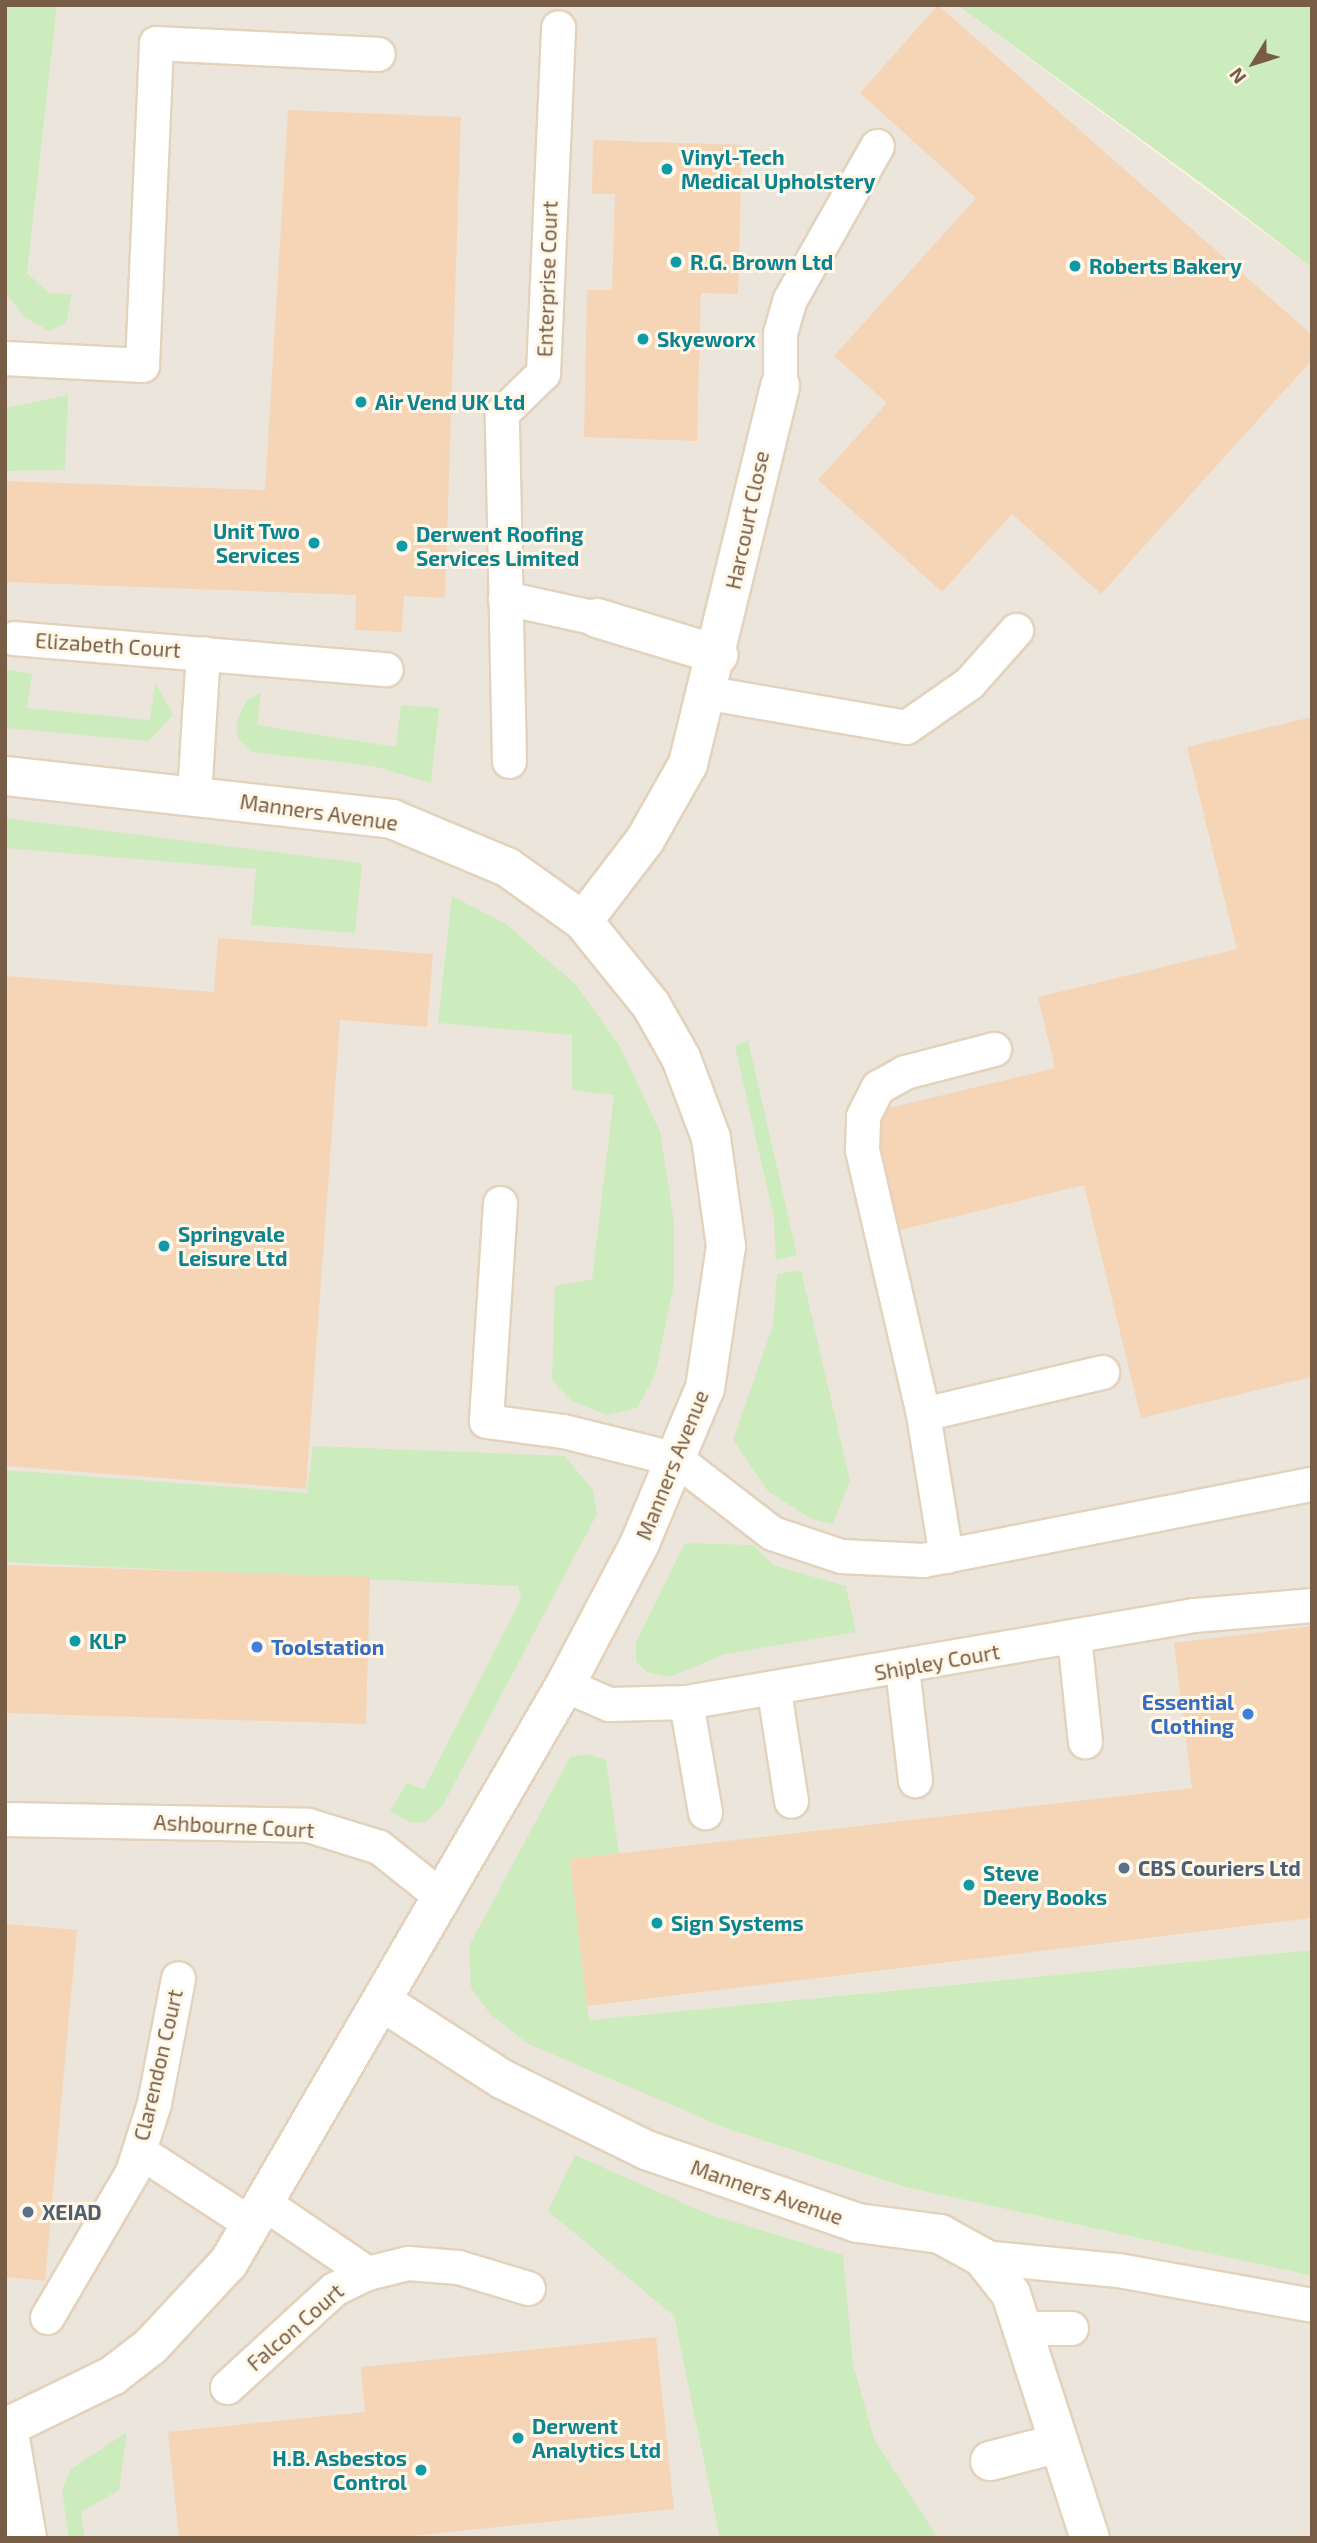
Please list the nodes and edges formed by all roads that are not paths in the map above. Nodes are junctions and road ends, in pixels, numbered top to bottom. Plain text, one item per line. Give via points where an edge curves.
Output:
1 (558, 27) dead end
2 (378, 54) dead end
3 (877, 146) dead end
4 (5, 358) edge
5 (780, 386) joint
6 (505, 598) junction
7 (597, 618) joint
8 (1016, 630) dead end
9 (14, 638) dead end
10 (203, 653) junction
11 (719, 655) junction
12 (386, 669) dead end
13 (709, 693) junction
14 (509, 761) dead end
15 (5, 776) edge
16 (194, 795) junction
17 (583, 921) junction
18 (994, 1049) dead end
19 (500, 1203) dead end
20 (1102, 1372) dead end
21 (923, 1413) junction
22 (676, 1459) junction
23 (1312, 1483) edge
24 (946, 1556) junction
25 (1312, 1605) edge
26 (1074, 1637) junction
27 (902, 1668) junction
28 (565, 1685) junction
29 (774, 1691) junction
30 (686, 1702) junction
31 (1085, 1741) dead end
32 (915, 1780) dead end
33 (791, 1801) dead end
34 (705, 1812) dead end
35 (5, 1819) edge
36 (443, 1898) junction
37 (178, 1978) dead end
38 (383, 2002) junction
39 (139, 2151) junction
40 (258, 2213) junction
41 (982, 2257) junction
42 (366, 2273) junction
43 (528, 2288) dead end
44 (1312, 2305) edge
45 (47, 2317) dead end
46 (1021, 2328) junction
47 (1071, 2328) dead end
48 (227, 2387) dead end
49 (7, 2427) edge
50 (1059, 2443) junction
51 (990, 2461) dead end
52 (27, 2538) edge
53 (1090, 2538) edge

1 - 6 lane, Enterprise Court via 543,373 502,413
2 - 4 lane via 156,43 142,365
3 - 5 lane via 790,299 780,333
5 - 11 street, Harcourt Close
6 - 7 lane
6 - 14 lane, Enterprise Court
7 - 11 street
8 - 13 lane via 969,683 906,727
9 - 10 lane, Elizabeth Court
10 - 12 lane, Elizabeth Court
10 - 16 lane, Elizabeth Court
11 - 13 street, Harcourt Close
13 - 17 street, Harcourt Close via 668,804
15 - 16 street, Manners Avenue
16 - 17 street, Manners Avenue via 392,819 507,867
17 - 22 street, Manners Avenue via 652,1005 681,1058 711,1138 721,1190 726,1246 705,1388
18 - 21 lane via 905,1072 878,1087 863,1116 862,1149
19 - 22 lane via 486,1421 563,1431
20 - 21 lane
21 - 24 lane
22 - 24 lane via 772,1533 841,1556
22 - 28 street, Manners Avenue
23 - 24 lane
25 - 26 lane, Shipley Court via 1194,1615
26 - 27 lane, Shipley Court
26 - 31 lane
27 - 29 lane, Shipley Court
27 - 32 lane
28 - 30 lane, Shipley Court via 609,1704
28 - 36 street, Manners Avenue
29 - 30 lane, Shipley Court
29 - 33 lane
30 - 34 lane
35 - 36 lane, Ashbourne Court via 308,1825 379,1847
36 - 38 street, Manners Avenue
37 - 39 lane, Clarendon Court
38 - 40 street, Manners Avenue
38 - 41 street, Manners Avenue via 502,2079 646,2150 858,2223 940,2234
39 - 40 lane, Clarendon Court
39 - 45 lane, Clarendon Court via 115,2210
40 - 42 lane, Falcon Court
40 - 49 street, Manners Avenue via 229,2262 151,2346 74,2399
41 - 44 lane via 1118,2270
41 - 46 street, Manners Avenue via 1011,2294
42 - 43 lane, Falcon Court via 408,2263 458,2267
42 - 48 lane, Falcon Court via 334,2288
46 - 47 lane
46 - 50 street, Manners Avenue
49 - 52 street
50 - 51 street
50 - 53 street, Manners Avenue

